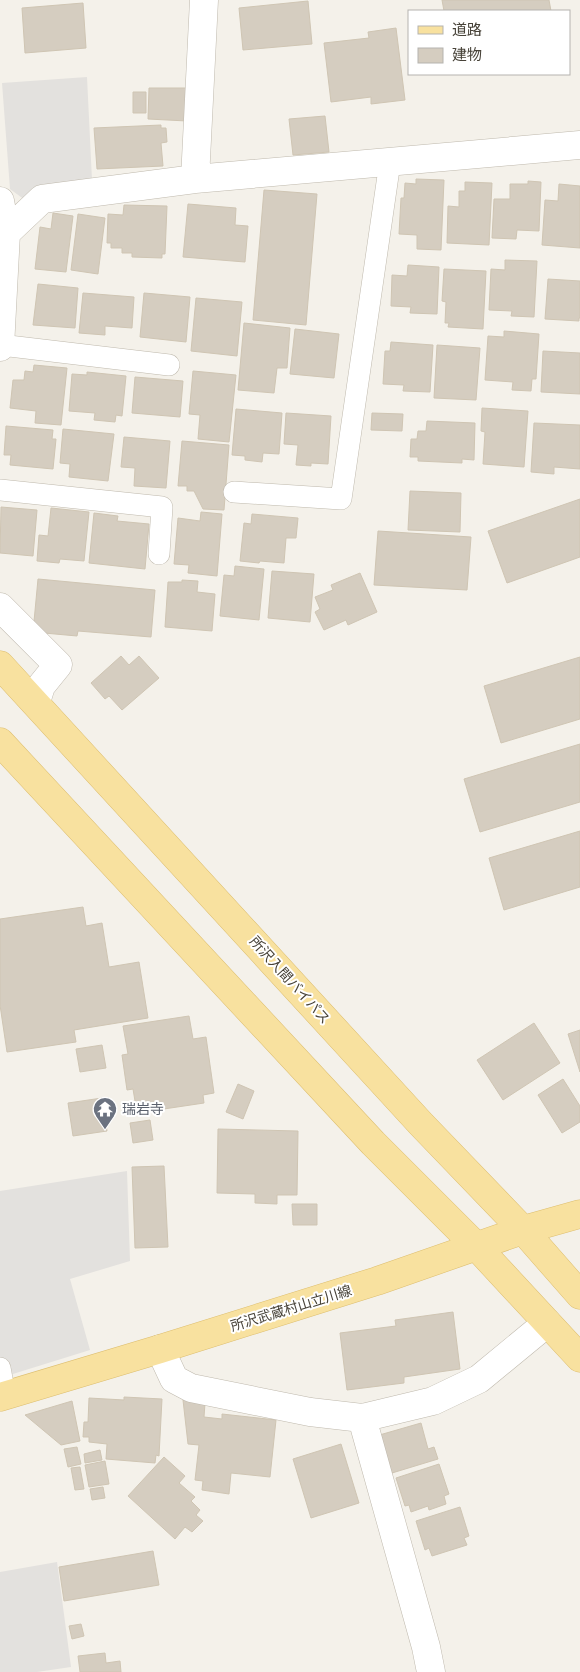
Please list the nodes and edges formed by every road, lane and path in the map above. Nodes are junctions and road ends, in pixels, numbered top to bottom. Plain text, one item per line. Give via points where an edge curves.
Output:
1 (204, 0) edge
2 (580, 146) edge
3 (390, 162) junction
4 (195, 179) junction
5 (0, 201) edge
6 (6, 233) junction
7 (1, 312) edge
8 (0, 346) edge
9 (170, 365) dead end
10 (0, 490) edge
11 (234, 492) dead end
12 (159, 554) dead end
13 (0, 607) edge
14 (0, 665) edge
15 (36, 702) junction
16 (0, 742) edge
17 (580, 1214) edge
18 (523, 1230) junction
19 (477, 1247) junction
20 (580, 1295) edge
21 (547, 1323) junction
22 (160, 1349) junction
23 (580, 1358) edge
24 (0, 1368) edge
25 (2, 1396) edge
26 (362, 1418) junction
27 (431, 1672) edge

1 - 4 street
2 - 3 street
3 - 4 street
3 - 11 lane via 341,499
4 - 6 street via 42,199
5 - 6 street
6 - 7 street
7 - 8 street
8 - 9 lane
10 - 12 lane via 162,507
13 - 15 street via 58,665 41,686
14 - 15 main road, 所沢入間バイパス
15 - 18 main road, 所沢入間バイパス via 421,1124
16 - 19 main road via 373,1143
17 - 18 main road, 所沢武蔵村山立川線
18 - 19 main road, 所沢武蔵村山立川線
18 - 20 main road, 所沢入間バイパス
19 - 21 main road
19 - 22 main road, 所沢武蔵村山立川線
21 - 23 main road
21 - 26 street via 479,1379 433,1401
22 - 25 main road, 所沢武蔵村山立川線
22 - 26 street via 174,1379 191,1388 310,1412
24 - 25 lane
26 - 27 street

